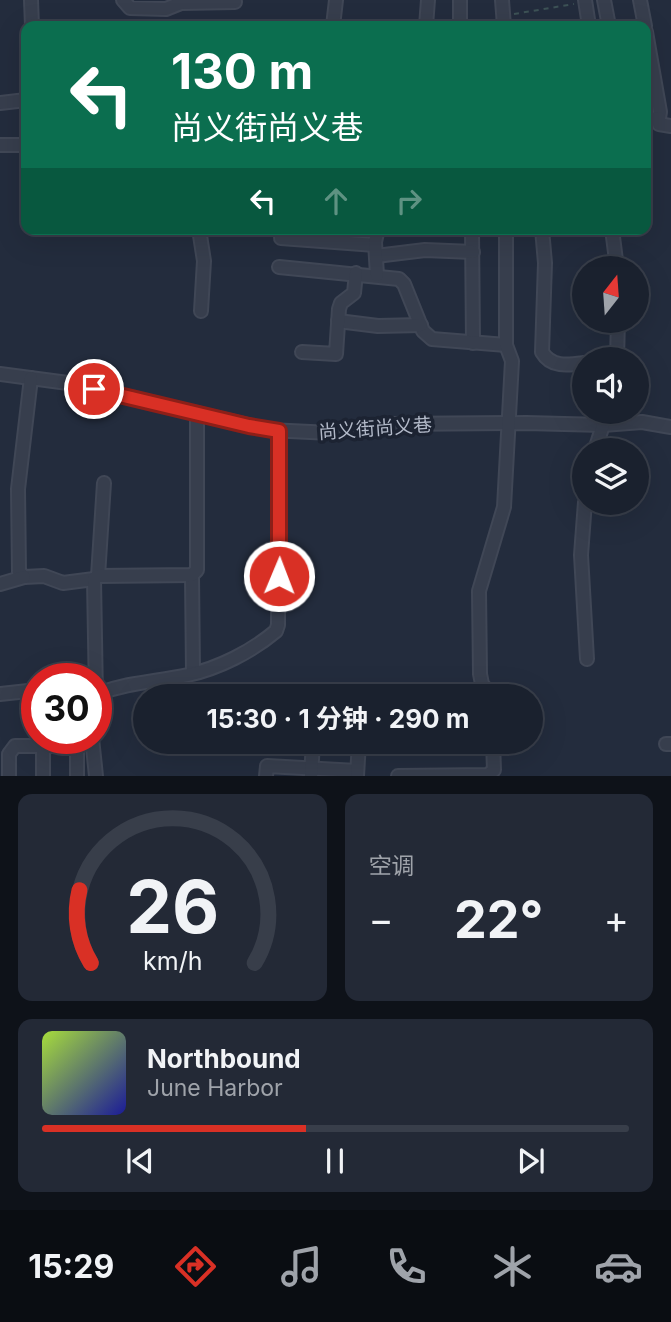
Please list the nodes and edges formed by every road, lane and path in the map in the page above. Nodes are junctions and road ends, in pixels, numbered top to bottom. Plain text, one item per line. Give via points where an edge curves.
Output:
1 (31, 0) edge
2 (123, 0) edge
3 (335, 0) edge
4 (428, 0) edge
5 (460, 0) edge
6 (502, 0) edge
7 (604, 0) edge
8 (640, 0) edge
9 (585, 1) edge
10 (235, 2) dead end
11 (32, 21) edge
12 (333, 21) edge
13 (426, 21) edge
14 (460, 21) edge
15 (503, 21) edge
16 (588, 21) edge
17 (608, 21) edge
18 (644, 21) edge
19 (651, 61) edge
20 (21, 101) edge
21 (0, 103) edge
22 (652, 119) edge
23 (671, 126) edge
24 (0, 145) edge
25 (21, 145) edge
26 (200, 235) edge
27 (377, 235) edge
28 (472, 235) edge
29 (506, 235) edge
30 (543, 235) edge
31 (613, 235) edge
32 (281, 238) dead end
33 (376, 250) junction
34 (472, 253) junction
35 (615, 256) edge
36 (279, 267) dead end
37 (356, 273) junction
38 (377, 275) junction
39 (201, 311) dead end
40 (338, 321) junction
41 (421, 325) junction
42 (473, 343) junction
43 (506, 345) junction
44 (302, 352) dead end
45 (572, 363) edge
46 (0, 374) edge
47 (31, 378) junction
48 (197, 414) junction
49 (510, 423) junction
50 (649, 423) edge
51 (603, 425) joint
52 (671, 426) edge
53 (279, 431) junction
54 (599, 438) edge
55 (104, 483) dead end
56 (584, 515) edge
57 (192, 575) junction
58 (24, 577) junction
59 (96, 578) junction
60 (0, 584) edge
61 (587, 659) dead end
62 (97, 663) edge
63 (193, 673) junction
64 (482, 684) edge
65 (112, 691) edge
66 (21, 692) edge
67 (0, 694) edge
68 (21, 746) edge
69 (43, 754) edge
70 (77, 754) edge
71 (94, 754) edge
72 (312, 754) edge
73 (358, 754) edge
74 (493, 754) edge
75 (311, 772) edge
76 (357, 774) edge
77 (9, 776) edge
78 (44, 776) edge
79 (77, 776) edge
80 (96, 776) edge
81 (266, 776) edge
82 (398, 776) edge

1 - 11 street
2 - 10 street via 130,8 166,9 181,3
3 - 12 street
4 - 13 street
5 - 14 street
6 - 15 street
7 - 17 street
8 - 18 street
9 - 15 path
9 - 16 street
19 - 22 street via 660,112
20 - 21 street
22 - 23 street
24 - 25 street
26 - 39 street via 204,261
27 - 33 street
28 - 34 street
29 - 43 street
30 - 45 street via 542,352 555,363
31 - 35 street
32 - 33 street
33 - 34 street
33 - 38 street
34 - 42 street
36 - 37 street
37 - 38 street
37 - 40 street via 354,293 341,303
38 - 41 street via 404,284
40 - 41 street
40 - 44 street via 336,354
41 - 42 street via 432,339
42 - 43 street
43 - 49 street via 512,361
46 - 47 street, 尚义街尚义巷
47 - 48 street, 尚义街尚义巷
47 - 58 street via 18,489 19,572
48 - 53 street, 尚义街尚义巷
48 - 57 street via 197,570
49 - 51 street, 尚义街尚义巷
49 - 53 street, 尚义街尚义巷 via 379,424 331,433
49 - 64 street via 504,507 480,591
50 - 52 street, 尚义街尚义巷
51 - 54 street
53 - 63 street via 277,629 232,659
55 - 59 street
56 - 61 street via 581,555
57 - 59 street
57 - 63 street
58 - 59 street via 44,576 63,583
58 - 60 street
59 - 62 street
63 - 65 street
66 - 67 street
68 - 77 street via 9,754
69 - 78 street
70 - 79 street
71 - 80 street
72 - 75 street
73 - 76 street
74 - 82 street via 494,770 488,775
75 - 76 street
75 - 81 street via 267,766

